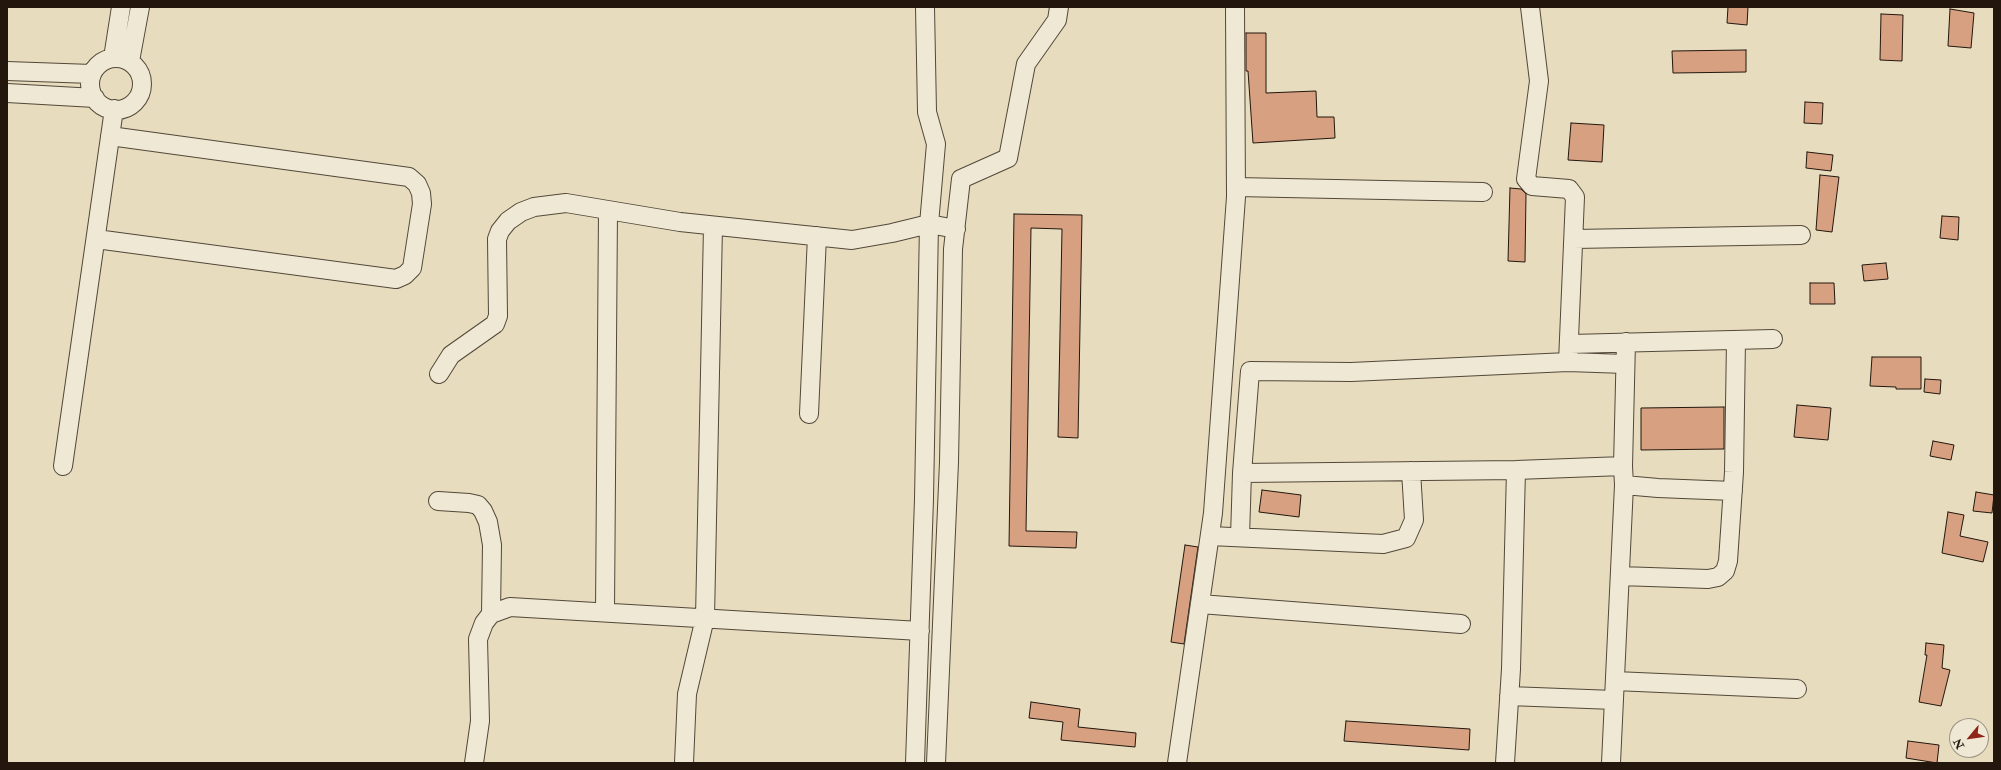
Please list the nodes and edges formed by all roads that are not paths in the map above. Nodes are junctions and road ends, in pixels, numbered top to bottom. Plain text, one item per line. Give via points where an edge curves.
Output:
1 (121, 7) edge
2 (140, 7) edge
3 (925, 7) edge
4 (1059, 7) edge
5 (1235, 7) edge
6 (1530, 7) edge
7 (121, 59) junction
8 (7, 71) edge
9 (92, 74) junction
10 (7, 93) edge
11 (95, 98) junction
12 (114, 109) junction
13 (110, 136) junction
14 (1236, 187) junction
15 (1483, 192) dead end
16 (608, 210) junction
17 (929, 224) junction
18 (712, 226) junction
19 (956, 229) junction
20 (1801, 235) dead end
21 (817, 236) junction
22 (96, 239) junction
23 (1574, 239) junction
24 (1773, 339) dead end
25 (1736, 340) junction
26 (1626, 342) junction
27 (1570, 344) junction
28 (1568, 362) junction
29 (1625, 364) junction
30 (439, 374) dead end
31 (809, 414) dead end
32 (63, 466) dead end
33 (1623, 466) junction
34 (1411, 470) junction
35 (1516, 470) junction
36 (1242, 473) junction
37 (1624, 485) junction
38 (1733, 491) junction
39 (438, 501) dead end
40 (1210, 536) junction
41 (1240, 537) junction
42 (1620, 576) junction
43 (1200, 604) junction
44 (605, 612) junction
45 (491, 614) junction
46 (705, 618) junction
47 (1462, 624) dead end
48 (920, 631) junction
49 (1615, 681) junction
50 (1797, 689) dead end
51 (1509, 696) junction
52 (1614, 700) junction
53 (474, 763) edge
54 (684, 763) edge
55 (915, 763) edge
56 (936, 763) edge
57 (1177, 763) edge
58 (1505, 763) edge
59 (1611, 763) edge

1 - 7 street
2 - 7 street
3 - 17 street via 927,112 936,144
4 - 19 street via 1057,20 1026,64 1008,158 961,179
5 - 14 street
6 - 23 street via 1539,81 1526,179 1532,186 1565,187 1572,192 1575,197
7 - 9 street via 101,63
7 - 12 street via 138,69 142,80 141,92 135,102 126,108
8 - 9 street
9 - 11 street via 91,86
10 - 11 street
11 - 12 street via 103,106
12 - 13 street
13 - 22 street
13 - 22 street via 409,178 417,184 422,204 412,268 396,279
14 - 15 street
14 - 40 street
16 - 18 street
16 - 30 street via 566,203 534,207 508,221 497,239 498,316 495,324 451,355
16 - 44 street
17 - 19 street
17 - 21 street via 852,240
17 - 48 street
18 - 21 street
18 - 46 street
19 - 56 street via 953,249 949,462
20 - 23 street
21 - 31 street
22 - 32 street
23 - 27 street
24 - 25 street
25 - 26 street
25 - 38 street
26 - 27 street
26 - 29 street
27 - 28 street
28 - 29 street
28 - 36 street via 1351,372 1250,372
29 - 33 street
33 - 35 street
33 - 37 street
34 - 35 street
34 - 36 street
34 - 41 street via 1414,520 1406,538 1383,544
35 - 51 street
36 - 41 street
37 - 38 street
37 - 42 street
38 - 42 street via 1728,561 1725,571 1718,577 1708,579
39 - 45 street via 478,505 483,511 488,522 492,545
40 - 41 street
40 - 43 street
42 - 49 street
43 - 47 street
43 - 57 street
44 - 45 street via 510,607
44 - 46 street
45 - 53 street via 484,623 478,639 480,721
46 - 48 street
46 - 54 street via 687,694
48 - 55 street
49 - 50 street
49 - 52 street
51 - 52 street
51 - 58 street
52 - 59 street

